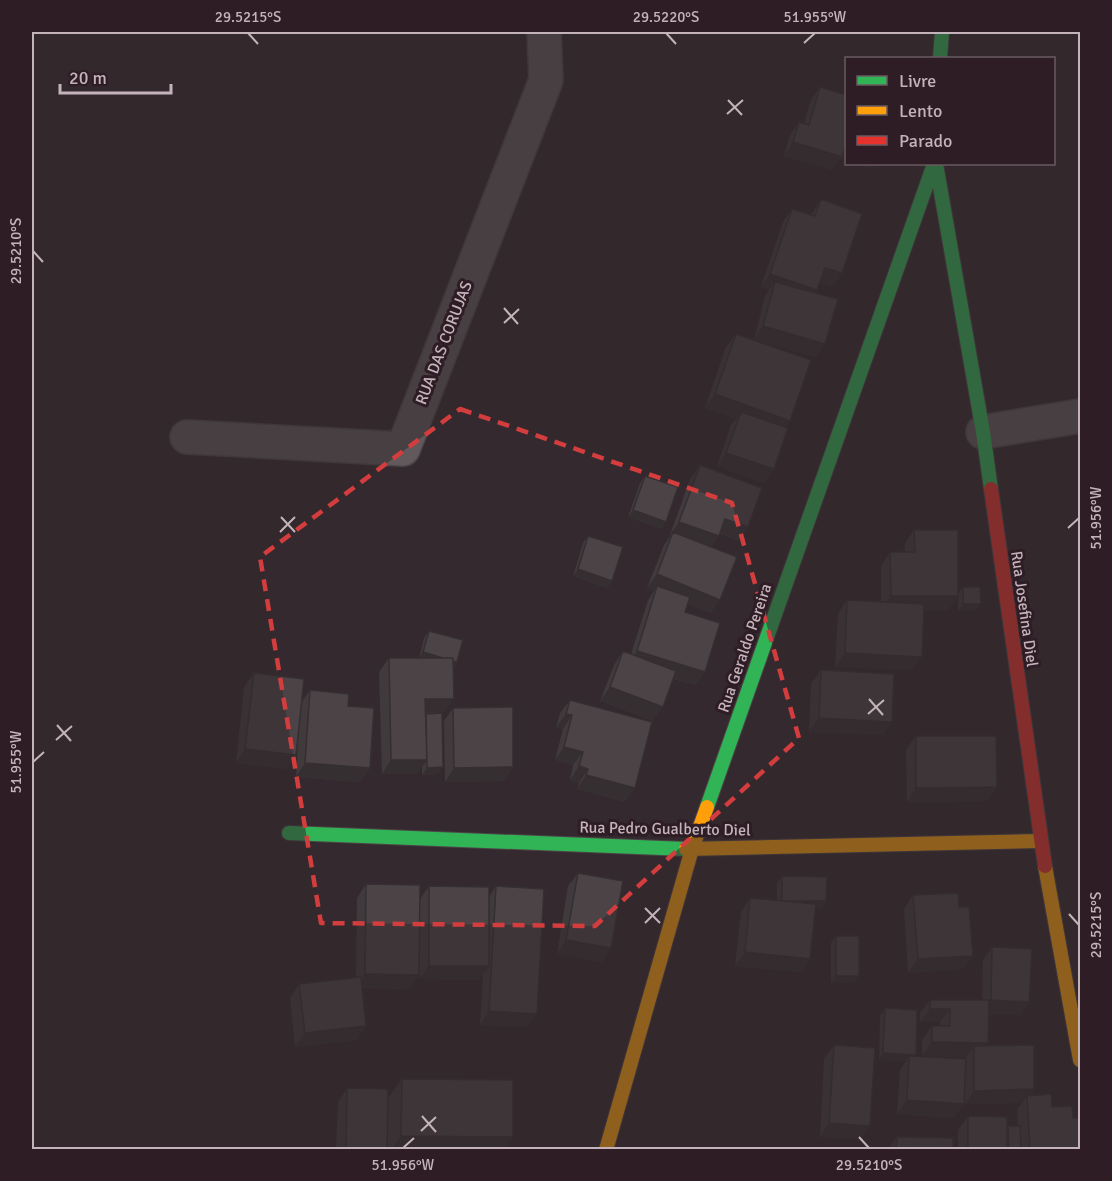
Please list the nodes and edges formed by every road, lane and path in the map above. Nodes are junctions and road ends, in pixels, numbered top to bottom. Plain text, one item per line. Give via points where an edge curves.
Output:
1 (544, 32) edge
2 (943, 32) edge
3 (940, 57) edge
4 (935, 165) edge
5 (935, 165) edge
6 (1080, 416) edge
7 (983, 432) junction
8 (187, 437) dead end
9 (289, 833) dead end
10 (1040, 841) junction
11 (692, 849) junction
12 (1080, 1060) edge
13 (606, 1149) edge

1 - 8 street, RUA DAS CORUJAS via 546,80 403,449
2 - 3 street
4 - 7 street, Rua Josefina Diel
5 - 11 street, Rua Geraldo Pereira
6 - 7 street
7 - 10 street, Rua Josefina Diel
9 - 11 street, Rua Pedro Gualberto Diel
10 - 11 street, Rua Pedro Gualberto Diel
10 - 12 street, Rua Josefina Diel
11 - 13 street, Rua Geraldo Pereira

